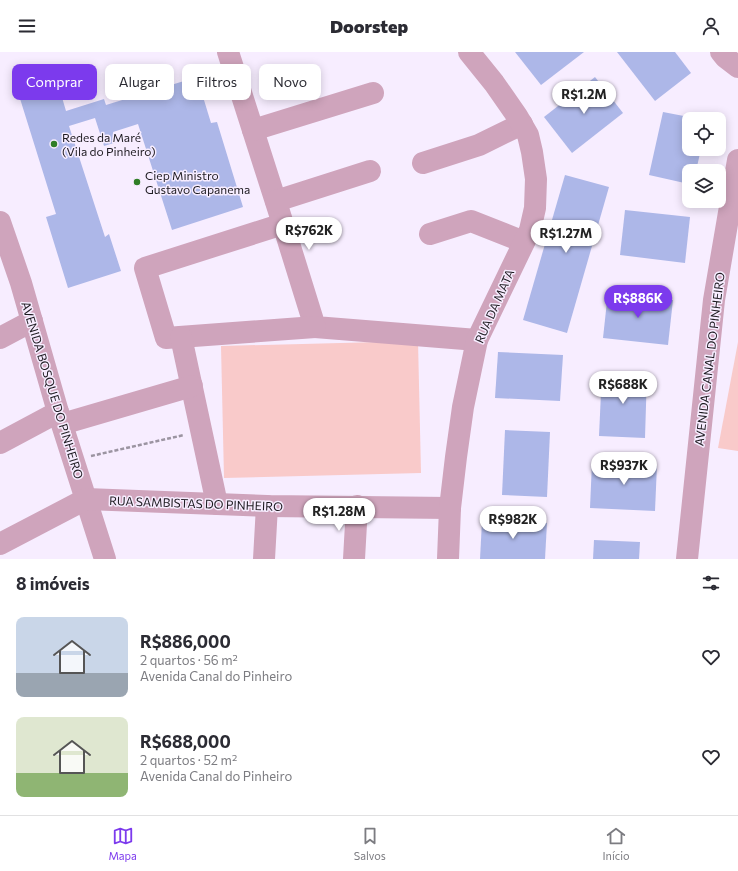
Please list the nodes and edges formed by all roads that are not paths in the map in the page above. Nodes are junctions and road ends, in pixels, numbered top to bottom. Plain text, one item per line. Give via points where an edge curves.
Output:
1 (228, 52) edge
2 (469, 52) edge
3 (722, 52) edge
4 (738, 67) edge
5 (373, 93) dead end
6 (522, 124) junction
7 (253, 130) junction
8 (738, 160) edge
9 (423, 163) dead end
10 (370, 171) dead end
11 (276, 201) junction
12 (0, 222) edge
13 (283, 224) junction
14 (430, 234) dead end
15 (524, 242) junction
16 (32, 321) junction
17 (315, 327) junction
18 (174, 337) junction
19 (0, 338) edge
20 (477, 340) junction
21 (192, 386) junction
22 (60, 418) junction
23 (0, 443) edge
24 (86, 499) junction
25 (217, 504) junction
26 (267, 506) junction
27 (358, 506) junction
28 (450, 508) junction
29 (0, 544) edge
30 (105, 559) edge
31 (264, 559) edge
32 (354, 559) edge
33 (448, 559) edge
34 (688, 559) edge

1 - 7 street
2 - 6 street, RUA DA MATA
3 - 4 street
5 - 7 street
6 - 9 street via 479,145
6 - 15 street, RUA DA MATA via 528,135 536,179 535,208 530,230
7 - 11 street
8 - 34 street, AVENIDA CANAL DO PINHEIRO via 714,300
10 - 11 street
11 - 13 street
12 - 16 street, AVENIDA BOSQUE DO PINHEIRO
13 - 17 street
13 - 18 street via 145,268
14 - 15 street via 471,221
15 - 20 street, RUA DA MATA
16 - 19 street
16 - 22 street, AVENIDA BOSQUE DO PINHEIRO
17 - 18 street
17 - 20 street
18 - 21 street
20 - 28 street, RUA DA MATA via 463,407
21 - 22 street
21 - 25 street
22 - 23 street
22 - 24 street, AVENIDA BOSQUE DO PINHEIRO
24 - 25 street, RUA SAMBISTAS DO PINHEIRO
24 - 29 street
24 - 30 street, AVENIDA BOSQUE DO PINHEIRO
25 - 26 street, RUA SAMBISTAS DO PINHEIRO
26 - 27 street, RUA SAMBISTAS DO PINHEIRO
26 - 31 street
27 - 28 street, RUA SAMBISTAS DO PINHEIRO
27 - 32 street
28 - 33 street, RUA DA MATA

